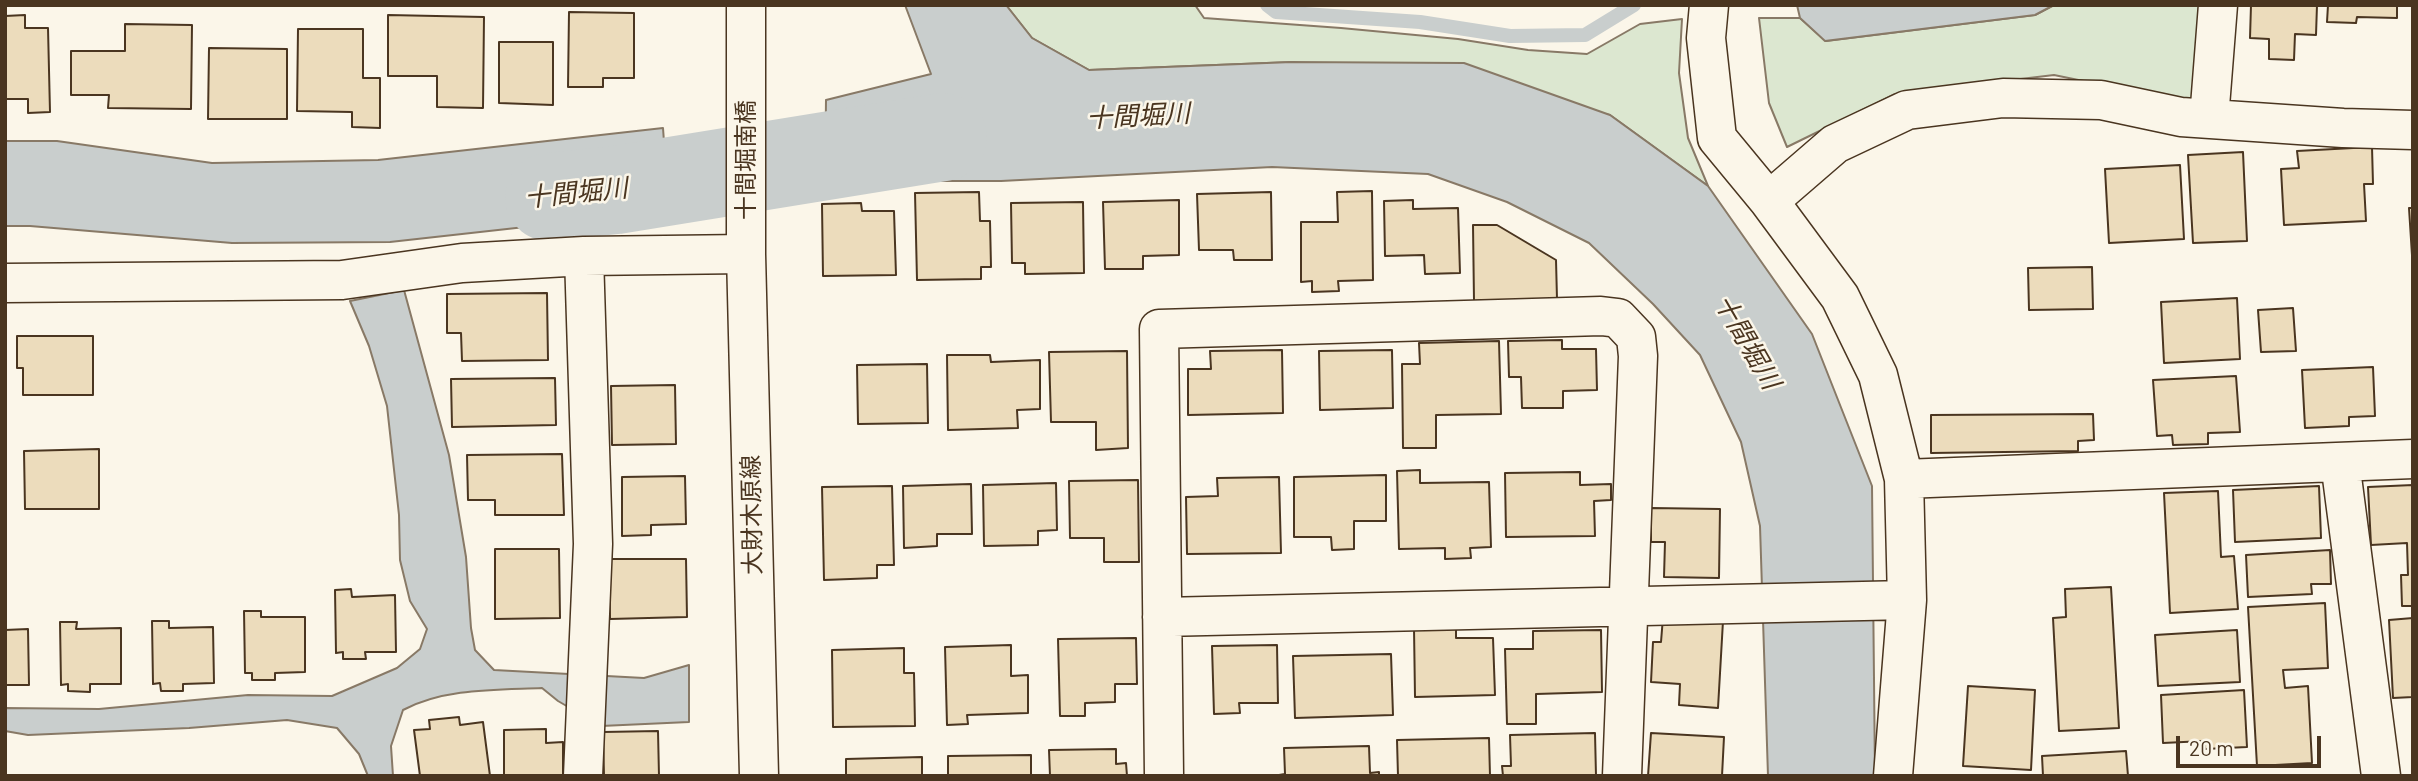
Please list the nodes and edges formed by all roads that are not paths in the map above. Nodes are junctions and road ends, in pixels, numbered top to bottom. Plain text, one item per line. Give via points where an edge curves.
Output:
1 (746, 5) edge
2 (1709, 5) edge
3 (2218, 5) edge
4 (2209, 119) junction
5 (2413, 130) edge
6 (1769, 201) junction
7 (746, 254) junction
8 (584, 256) junction
9 (5, 283) edge
10 (2413, 459) edge
11 (2340, 463) junction
12 (1904, 479) junction
13 (1907, 600) junction
14 (1629, 605) junction
15 (1162, 617) junction
16 (583, 776) edge
17 (759, 776) edge
18 (1164, 776) edge
19 (1622, 776) edge
20 (1893, 776) edge
21 (2381, 776) edge

1 - 7 street, 十間堀南橋
2 - 6 street via 1706,38 1717,138
3 - 4 street
4 - 5 street
4 - 6 street via 2101,100 2003,98 1907,110 1835,145
6 - 12 street via 1840,297 1878,376
7 - 8 street
7 - 17 street, 大財木原線
8 - 9 street via 462,263 342,280
8 - 16 street via 593,544
10 - 11 street
11 - 12 street
11 - 21 street
12 - 13 street
13 - 14 street
13 - 20 street
14 - 15 street
14 - 15 street via 1636,337 1618,318 1560,317 1159,329
14 - 19 street
15 - 18 street

